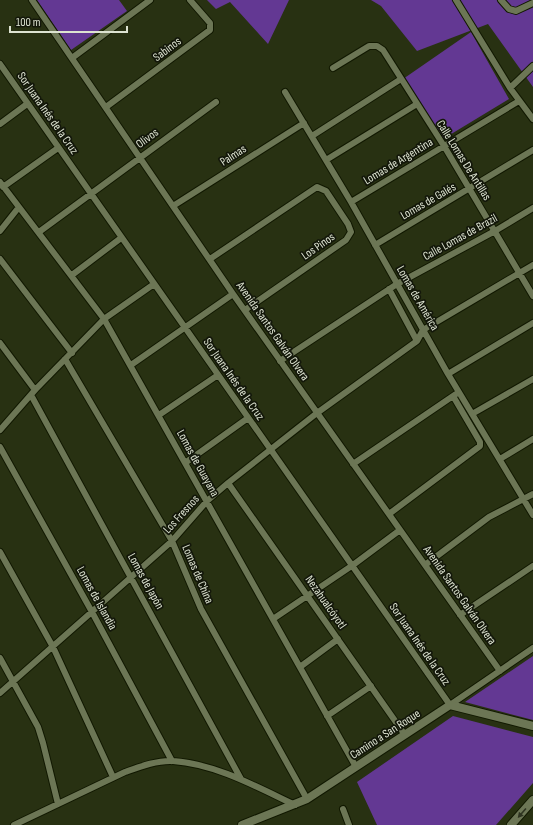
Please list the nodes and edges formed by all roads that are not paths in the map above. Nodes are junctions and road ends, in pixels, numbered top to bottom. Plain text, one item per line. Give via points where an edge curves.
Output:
1 (32, 0) edge
2 (150, 0) edge
3 (190, 0) edge
4 (456, 0) edge
5 (501, 0) edge
6 (533, 3) edge
7 (72, 58) junction
8 (0, 64) edge
9 (533, 66) edge
10 (333, 68) dead end
11 (401, 79) junction
12 (510, 88) junction
13 (285, 92) dead end
14 (519, 101) junction
15 (216, 102) dead end
16 (27, 104) junction
17 (417, 104) junction
18 (106, 107) junction
19 (533, 119) edge
20 (304, 123) junction
21 (0, 124) edge
22 (312, 136) junction
23 (444, 146) junction
24 (58, 148) junction
25 (533, 150) edge
26 (140, 157) junction
27 (326, 160) junction
28 (2, 185) edge
29 (470, 189) junction
30 (90, 193) junction
31 (351, 202) junction
32 (173, 206) junction
33 (19, 207) junction
34 (533, 208) edge
35 (0, 231) edge
36 (39, 232) junction
37 (495, 232) junction
38 (121, 238) junction
39 (375, 245) junction
40 (0, 259) edge
41 (210, 259) junction
42 (533, 266) edge
43 (520, 273) junction
44 (72, 275) junction
45 (154, 284) junction
46 (397, 284) junction
47 (389, 289) junction
48 (233, 294) junction
49 (533, 296) edge
50 (245, 310) junction
51 (104, 319) junction
52 (533, 324) edge
53 (185, 328) junction
54 (423, 330) junction
55 (417, 341) junction
56 (0, 343) edge
57 (72, 353) junction
58 (65, 359) junction
59 (280, 361) junction
60 (131, 365) junction
61 (448, 374) junction
62 (218, 375) junction
63 (533, 379) edge
64 (35, 390) junction
65 (459, 392) junction
66 (31, 395) junction
67 (453, 396) junction
68 (317, 413) junction
69 (472, 414) junction
70 (159, 415) junction
71 (248, 418) junction
72 (1, 426) edge
73 (533, 439) edge
74 (0, 447) edge
75 (271, 451) junction
76 (500, 459) junction
77 (185, 463) junction
78 (353, 464) junction
79 (228, 482) junction
80 (533, 494) edge
81 (524, 499) junction
82 (207, 501) junction
83 (389, 514) junction
84 (533, 515) edge
85 (400, 530) junction
86 (172, 541) junction
87 (0, 552) edge
88 (353, 565) junction
89 (424, 565) junction
90 (533, 566) edge
91 (132, 577) junction
92 (308, 596) junction
93 (92, 612) junction
94 (460, 615) junction
95 (273, 619) junction
96 (338, 639) junction
97 (53, 647) junction
98 (533, 648) edge
99 (0, 658) edge
100 (300, 667) junction
101 (500, 671) junction
102 (13, 682) junction
103 (371, 686) junction
104 (0, 693) edge
105 (450, 706) junction
106 (327, 716) junction
107 (533, 726) edge
108 (405, 735) junction
109 (172, 761) junction
110 (356, 767) junction
111 (114, 777) junction
112 (241, 779) junction
113 (307, 799) junction
114 (533, 800) edge
115 (58, 804) junction
116 (295, 805) junction
117 (343, 809) dead end
118 (347, 824) edge
119 (14, 825) edge
120 (242, 825) edge
121 (511, 825) edge

1 - 7 street, Avenida Santos Galván Olvera
2 - 7 street
3 - 18 street, Sabinos via 210,23 210,30
4 - 12 street
5 - 6 street via 509,9 516,11
7 - 18 street, Avenida Santos Galván Olvera
8 - 16 street, Sor Juana Inés de la Cruz
9 - 12 street
10 - 11 street, Calle Lomas De Antillas via 369,46 377,46 383,50
11 - 17 street, Calle Lomas De Antillas
11 - 22 street
12 - 14 street
13 - 20 street, Lomas de América
14 - 19 street
14 - 23 street, Lomas de Argentina
15 - 26 street, Olivos
16 - 21 street
16 - 24 street, Sor Juana Inés de la Cruz
17 - 23 street, Calle Lomas De Antillas
17 - 27 street
18 - 26 street, Avenida Santos Galván Olvera
20 - 22 street, Lomas de América
20 - 32 street, Palmas
22 - 27 street, Lomas de América
23 - 29 street, Calle Lomas De Antillas
23 - 31 street, Lomas de Argentina
24 - 28 street
24 - 30 street, Sor Juana Inés de la Cruz
25 - 29 street, Lomas de Galés
26 - 30 street, Olivos
26 - 32 street, Avenida Santos Galván Olvera
27 - 31 street, Lomas de América
28 - 33 street, Lomas de Guayana
29 - 37 street, Calle Lomas De Antillas
29 - 39 street, Lomas de Galés
30 - 36 street, Olivos
30 - 38 street, Sor Juana Inés de la Cruz
31 - 39 street, Lomas de América
32 - 41 street, Avenida Santos Galván Olvera
33 - 35 street
33 - 36 street, Lomas de Guayana
34 - 37 street, Calle Lomas de Brazil
36 - 44 street, Lomas de Guayana
37 - 43 street, Calle Lomas De Antillas
37 - 46 street, Calle Lomas de Brazil
38 - 44 street
38 - 45 street, Sor Juana Inés de la Cruz
39 - 46 street, Lomas de América
40 - 57 street
41 - 48 street, Avenida Santos Galván Olvera
41 - 50 street, Los Pinos via 313,188 326,191 348,224 350,235
42 - 43 street
43 - 49 street, Calle Lomas De Antillas
43 - 54 street
44 - 51 street, Lomas de Guayana
45 - 51 street
45 - 53 street, Sor Juana Inés de la Cruz
46 - 47 street, Calle Lomas de Brazil
46 - 54 street, Lomas de América
47 - 55 street
47 - 59 street, Calle Lomas de Brazil
48 - 50 street, Avenida Santos Galván Olvera
48 - 53 street
50 - 59 street, Avenida Santos Galván Olvera
51 - 57 street
51 - 60 street, Lomas de Guayana
52 - 61 street
53 - 60 street
53 - 62 street, Sor Juana Inés de la Cruz
54 - 55 street, Los Fresnos
54 - 61 street, Lomas de América
55 - 68 street, Los Fresnos
56 - 64 street
57 - 58 street
58 - 64 street
58 - 86 street, Lomas de China
59 - 68 street, Avenida Santos Galván Olvera
60 - 70 street, Lomas de Guayana
61 - 65 street, Lomas de América
62 - 70 street
62 - 71 street, Sor Juana Inés de la Cruz
63 - 69 street
64 - 66 street
65 - 67 street
65 - 69 street, Lomas de América
66 - 72 street
66 - 91 street, Lomas de Japón
67 - 78 street
67 - 83 street via 480,442 479,449
68 - 75 street, Los Fresnos
68 - 78 street, Avenida Santos Galván Olvera
69 - 76 street, Lomas de América
70 - 77 street, Lomas de Guayana
71 - 75 street, Sor Juana Inés de la Cruz
71 - 77 street
73 - 76 street
74 - 93 street, Lomas de Islandia
75 - 79 street, Los Fresnos
75 - 88 street, Sor Juana Inés de la Cruz
76 - 81 street, Lomas de América
77 - 82 street, Lomas de Guayana
78 - 83 street, Avenida Santos Galván Olvera
79 - 82 street, Los Fresnos
79 - 92 street, Nezahualcóyotl
80 - 81 street
81 - 84 street, Lomas de América
81 - 89 street via 488,517
82 - 86 street, Los Fresnos
82 - 95 street, Lomas de Guayana
83 - 85 street, Avenida Santos Galván Olvera
85 - 88 street
85 - 89 street, Avenida Santos Galván Olvera
86 - 91 street, Los Fresnos
86 - 113 street, Lomas de China via 201,609
87 - 97 street
88 - 92 street
88 - 105 street, Sor Juana Inés de la Cruz
89 - 94 street, Avenida Santos Galván Olvera
90 - 94 street
91 - 93 street, Los Fresnos
91 - 112 street, Lomas de Japón
92 - 95 street
92 - 96 street, Nezahualcóyotl
93 - 97 street, Los Fresnos
93 - 109 street, Lomas de Islandia
94 - 101 street, Avenida Santos Galván Olvera
95 - 100 street, Lomas de Guayana
96 - 100 street
96 - 103 street, Nezahualcóyotl
97 - 102 street, Los Fresnos
97 - 111 street
98 - 101 street, Camino a San Roque
99 - 102 street
100 - 106 street, Lomas de Guayana
101 - 105 street, Camino a San Roque
102 - 104 street, Los Fresnos
102 - 115 street via 38,727
103 - 106 street
103 - 108 street, Nezahualcóyotl
105 - 107 street
105 - 108 street, Camino a San Roque
106 - 110 street, Lomas de Guayana
108 - 110 street, Camino a San Roque
109 - 111 street via 142,766
109 - 112 street via 198,765
110 - 113 street, Camino a San Roque
111 - 115 street
112 - 116 street
113 - 116 street, Camino a San Roque
114 -> 121 street
115 - 119 street
116 - 120 street, Camino a San Roque
117 - 118 street

